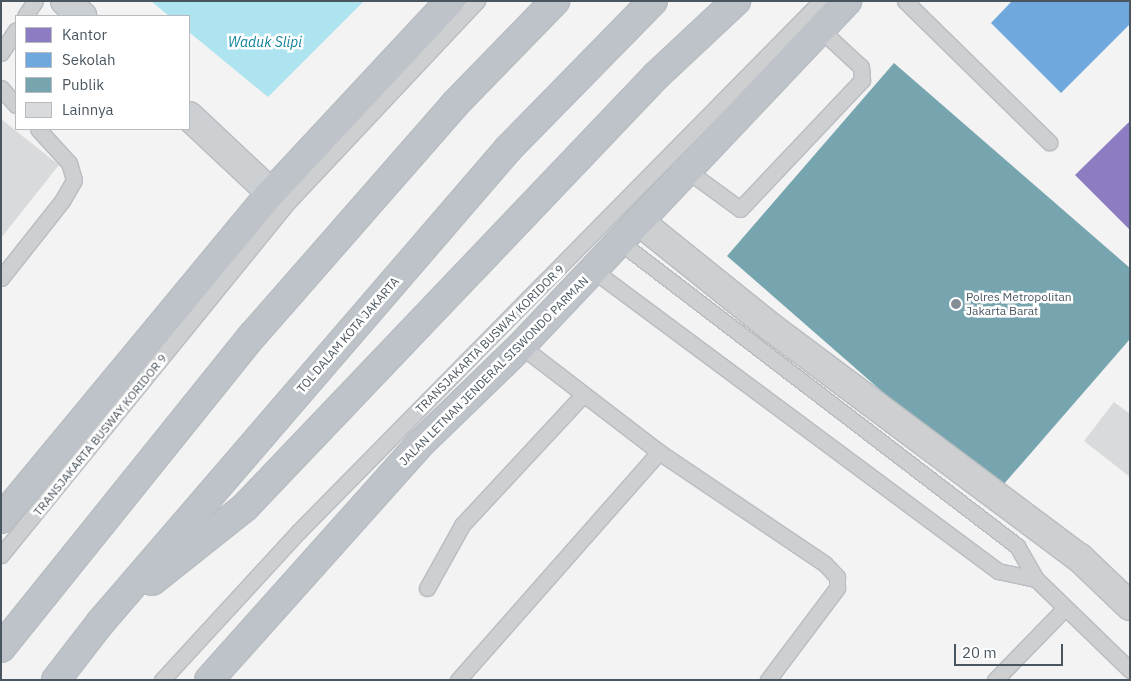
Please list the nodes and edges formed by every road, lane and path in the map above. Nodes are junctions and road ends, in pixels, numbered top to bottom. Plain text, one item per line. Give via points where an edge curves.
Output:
1 (35, 1) edge
2 (65, 1) edge
3 (450, 1) edge
4 (477, 1) edge
5 (555, 1) edge
6 (653, 1) edge
7 (736, 1) edge
8 (821, 1) edge
9 (847, 1) edge
10 (905, 1) edge
11 (26, 15) edge
12 (81, 15) edge
13 (820, 28) junction
14 (15, 32) edge
15 (1, 53) edge
16 (1, 88) edge
17 (15, 104) edge
18 (190, 117) edge
19 (39, 130) edge
20 (1049, 142) dead end
21 (688, 171) junction
22 (271, 193) junction
23 (640, 222) junction
24 (620, 242) junction
25 (593, 270) junction
26 (1, 278) edge
27 (522, 346) junction
28 (583, 396) junction
29 (659, 452) junction
30 (5, 506) edge
31 (1, 555) edge
32 (1036, 579) junction
33 (427, 588) dead end
34 (1130, 606) edge
35 (1064, 609) junction
36 (100, 623) junction
37 (1, 648) edge
38 (1130, 670) edge
39 (464, 678) edge
40 (212, 679) edge
41 (56, 680) edge
42 (162, 680) edge
43 (768, 680) edge
44 (995, 680) edge

1 - 11 lane
2 - 12 street
3 - 22 highway
4 - 31 lane, TRANSJAKARTA BUSWAY KORIDOR 9 via 288,202
5 - 37 highway via 455,104 253,335
6 - 36 highway, TOL DALAM KOTA JAKARTA via 508,149
7 - 36 highway via 657,75 245,507
8 - 42 lane, TRANSJAKARTA BUSWAY KORIDOR 9 via 298,532
9 - 13 highway, JALAN LETNAN JENDERAL SISWONDO PARMAN
10 - 20 lane
13 - 21 highway, JALAN LETNAN JENDERAL SISWONDO PARMAN
13 - 21 lane via 861,67 862,80 740,209
14 - 15 lane
16 - 17 lane
18 - 22 street
19 - 26 lane via 68,163 74,180 62,201
21 - 23 highway, JALAN LETNAN JENDERAL SISWONDO PARMAN
22 - 30 highway
23 - 24 highway, JALAN LETNAN JENDERAL SISWONDO PARMAN
23 - 34 street via 772,328 1080,558
24 - 25 highway, JALAN LETNAN JENDERAL SISWONDO PARMAN
24 - 32 lane via 1017,546
25 - 27 highway, JALAN LETNAN JENDERAL SISWONDO PARMAN
25 - 32 lane via 998,571
27 - 28 lane
27 - 40 highway, JALAN LETNAN JENDERAL SISWONDO PARMAN via 422,442
28 - 29 lane
28 - 33 lane via 462,525
29 - 39 lane
29 - 43 lane via 824,564 837,577 837,588
32 - 35 lane
35 - 38 lane
35 - 44 lane
36 - 41 highway, TOL DALAM KOTA JAKARTA

